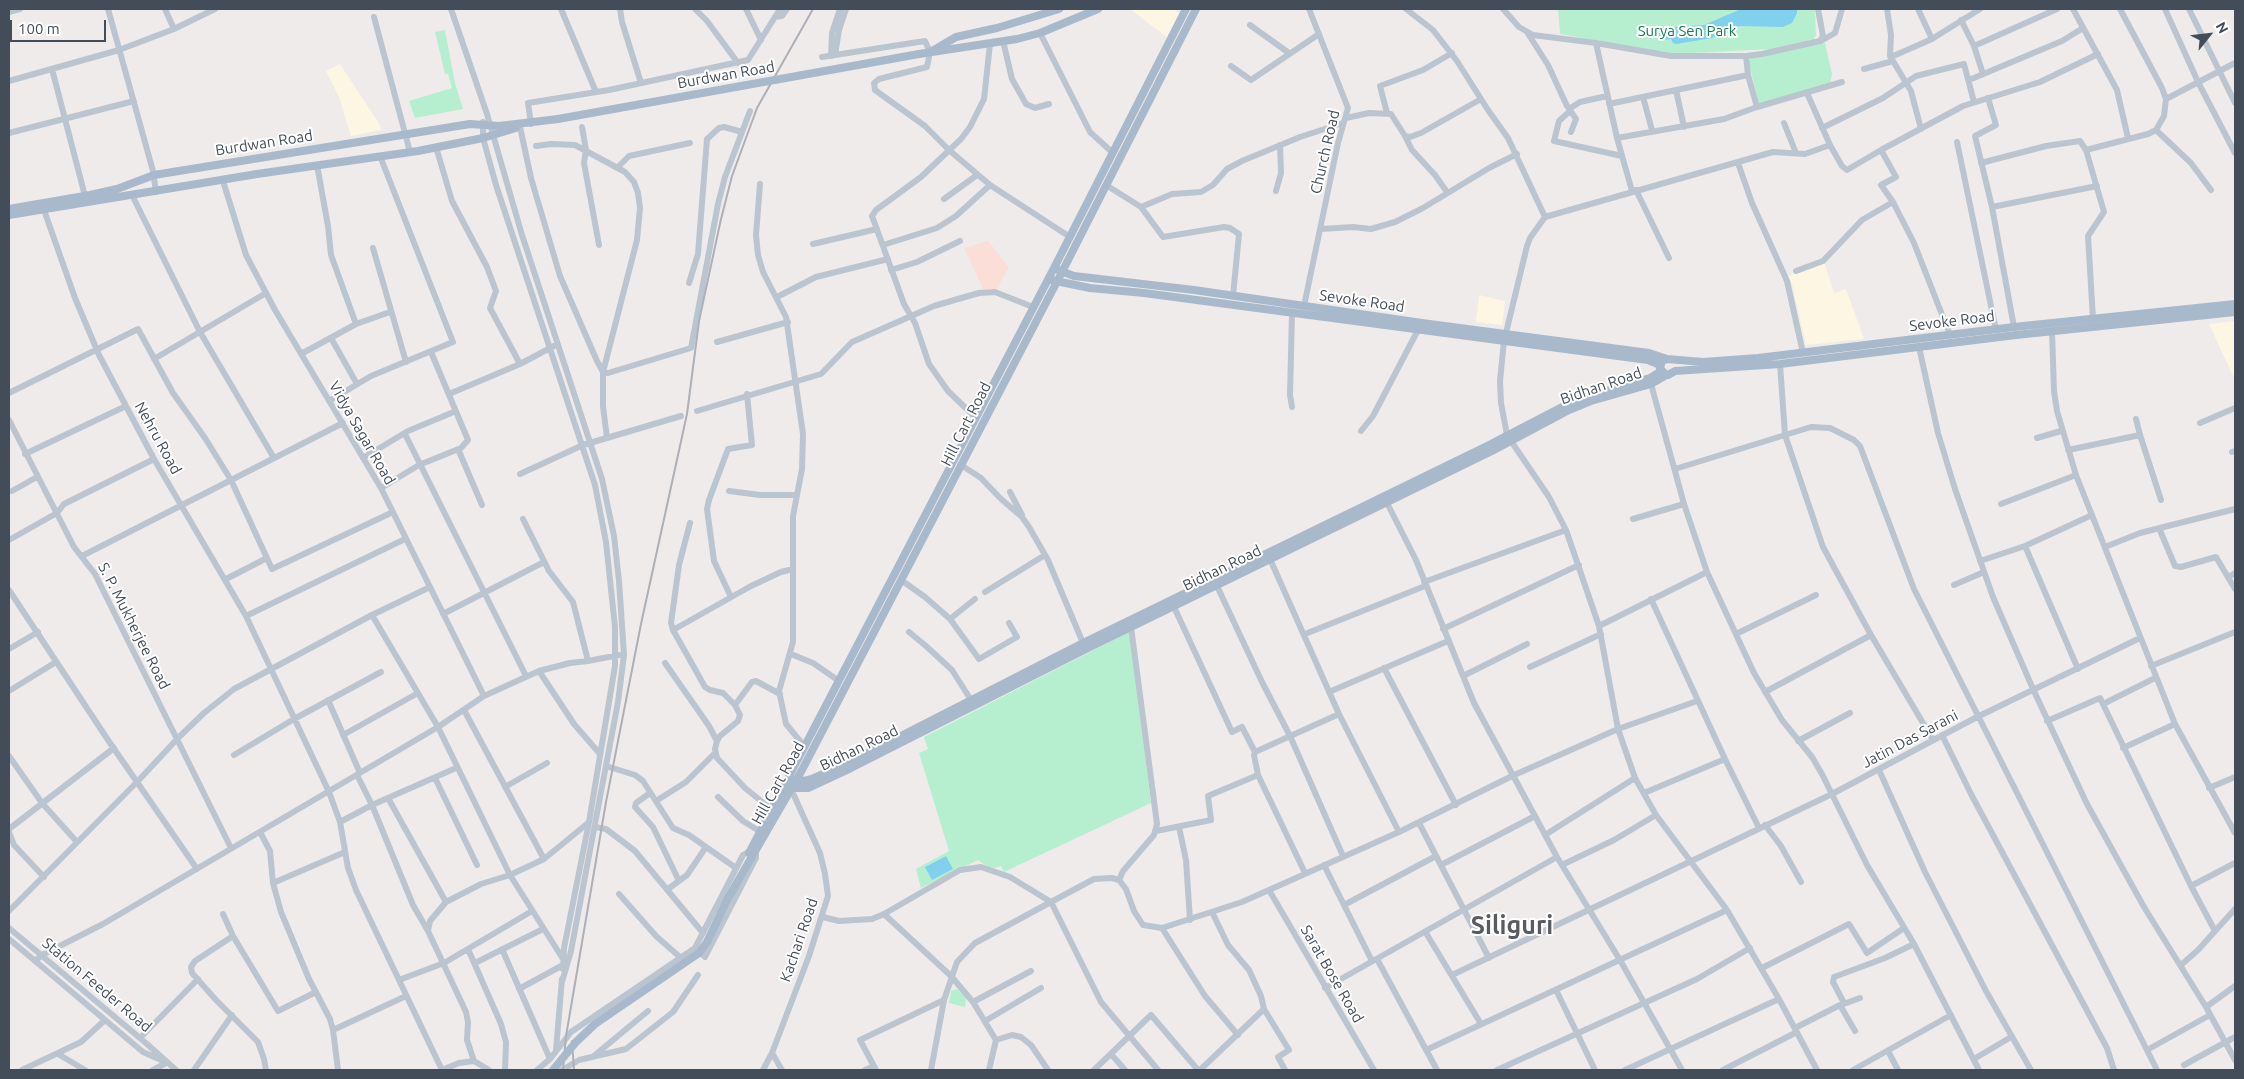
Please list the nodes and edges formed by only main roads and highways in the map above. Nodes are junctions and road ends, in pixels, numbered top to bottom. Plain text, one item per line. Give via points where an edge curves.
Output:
1 (1059, 9) edge
2 (1098, 9) edge
3 (1186, 9) edge
4 (1196, 9) edge
5 (930, 52) junction
6 (526, 125) junction
7 (43, 206) junction
8 (9, 209) edge
9 (9, 215) edge
10 (1058, 270) junction
11 (1052, 281) junction
12 (1178, 288) junction
13 (1178, 298) junction
14 (2235, 304) edge
15 (1293, 309) junction
16 (2235, 312) edge
17 (2051, 328) junction
18 (1506, 338) junction
19 (1918, 343) junction
20 (1665, 366) junction
21 (1675, 371) joint
22 (1358, 513) junction
23 (1250, 565) junction
24 (1131, 624) junction
25 (1042, 668) junction
26 (793, 778) junction
27 (817, 780) junction
28 (787, 788) junction
29 (751, 854) junction
30 (553, 1070) edge

1 - 5 main road, Burdwan Road via 956,37
2 - 5 main road, Burdwan Road via 1040,32 990,44
3 - 10 main road, Hill Cart Road via 1070,237
4 - 10 main road, Hill Cart Road
5 - 6 main road, Burdwan Road, bridge
6 - 7 main road, Burdwan Road via 483,138 410,152 156,192
6 - 7 main road, Burdwan Road via 470,124 154,176 117,189
7 - 8 main road, Burdwan Road
7 - 9 main road, Burdwan Road
10 - 11 main road, Hill Cart Road
10 - 12 main road, Sevoke Road via 1074,276
11 - 13 main road, Sevoke Road
11 - 26 main road, Hill Cart Road via 961,465
11 - 26 main road, Hill Cart Road via 1033,307 839,680
12 - 13 main road
12 - 15 main road, Sevoke Road
13 - 15 main road, Sevoke Road
14 - 17 main road, Sevoke Road via 2093,319
15 - 18 main road, Sevoke Road via 1418,330
15 - 18 main road, Sevoke Road via 1304,306
16 - 17 main road, Sevoke Road
17 - 19 main road, Sevoke Road
17 - 19 main road, Sevoke Road via 2014,327 1950,335
18 - 20 main road, Sevoke Road via 1649,352
19 - 20 main road, Sevoke Road
19 - 21 main road, Sevoke Road via 1780,364
20 - 21 main road, Bidhan Road
20 - 22 main road, Bidhan Road via 1650,381 1574,402
22 - 23 main road, Bidhan Road
22 - 23 main road, Bidhan Road via 1270,559
23 - 24 main road, Bidhan Road
23 - 24 main road, Bidhan Road via 1217,586
24 - 25 main road, Bidhan Road
24 - 25 main road, Bidhan Road via 1083,643
25 - 27 main road, Bidhan Road
26 - 27 main road, Bidhan Road
26 - 28 main road, Hill Cart Road
27 - 28 main road, Bidhan Road via 802,789
28 - 29 main road, Hill Cart Road
28 - 29 main road, Hill Cart Road via 771,809
29 - 30 main road, bridge via 699,953 595,1024

